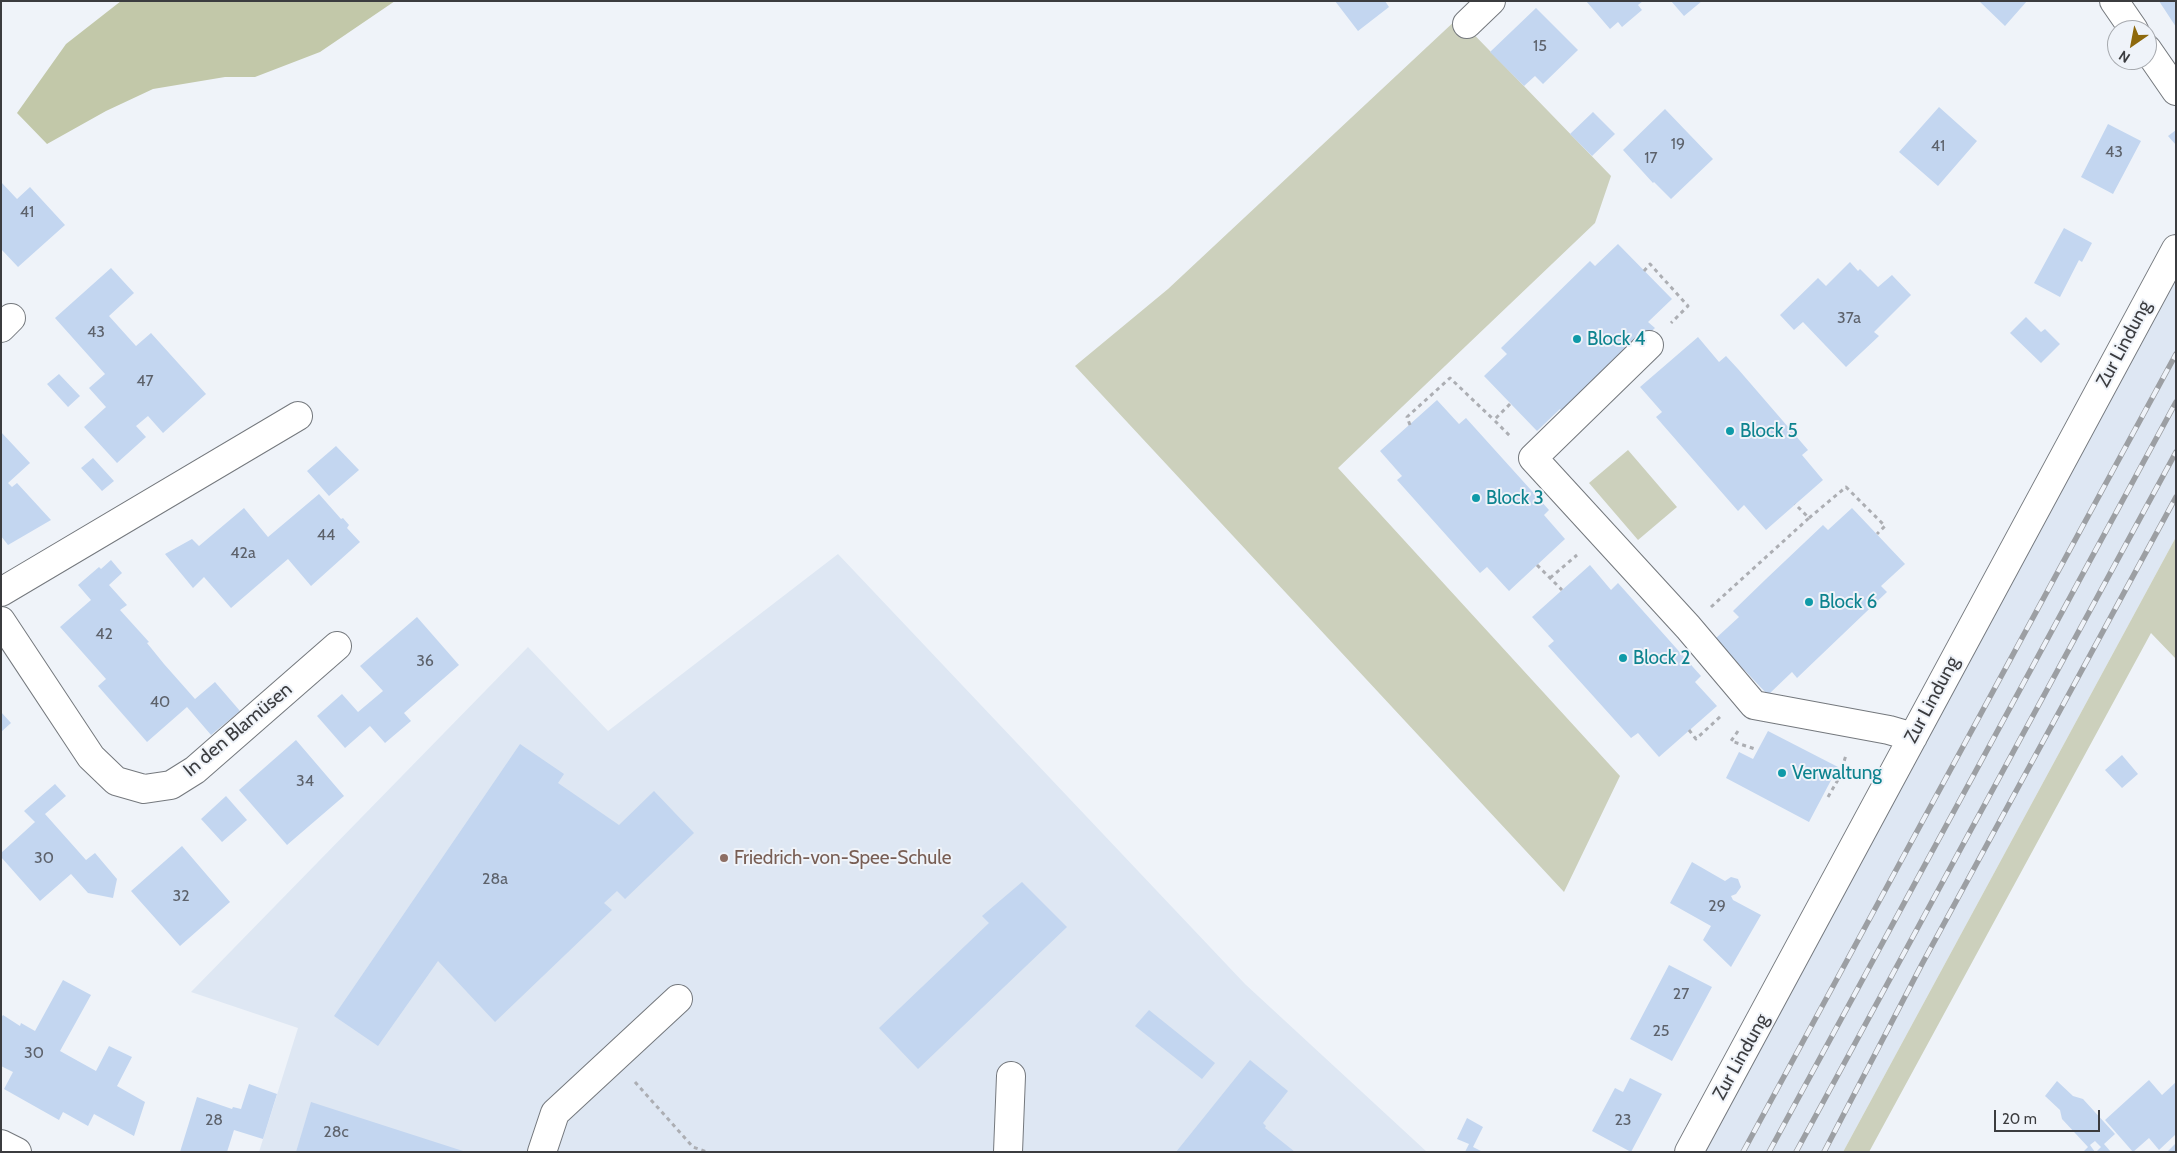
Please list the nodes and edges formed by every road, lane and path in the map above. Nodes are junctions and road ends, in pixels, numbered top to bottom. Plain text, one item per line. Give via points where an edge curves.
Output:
1 (1491, 1) edge
2 (2114, 1) edge
3 (2127, 20) edge
4 (1467, 24) dead end
5 (2157, 63) edge
6 (2176, 90) edge
7 (2176, 248) edge
8 (1644, 271) dead end
9 (1650, 345) joint
10 (1510, 404) dead end
11 (298, 416) dead end
12 (1494, 420) junction
13 (1410, 425) dead end
14 (1533, 458) junction
15 (1795, 504) dead end
16 (1809, 518) junction
17 (1877, 534) dead end
18 (1537, 565) dead end
19 (1562, 590) dead end
20 (1, 592) edge
21 (1, 621) edge
22 (1688, 627) junction
23 (338, 646) dead end
24 (1744, 694) junction
25 (1853, 725) junction
26 (1690, 730) dead end
27 (1912, 737) junction
28 (1828, 797) dead end
29 (678, 999) dead end
30 (613, 1058) junction
31 (1011, 1076) dead end
32 (1, 1144) edge
33 (693, 1147) junction
34 (17, 1152) edge
35 (542, 1152) edge
36 (691, 1152) edge
37 (707, 1152) edge
38 (1008, 1152) edge
39 (1689, 1152) edge

1 - 4 street
2 - 3 street
5 - 6 street
7 - 27 street, Zur Lindung
8 - 9 path via 1650,264 1688,306
9 - 14 street
10 - 12 path
11 - 20 street
12 - 13 path via 1450,378 1407,416
12 - 14 path
14 - 22 street
15 - 16 path
16 - 17 path via 1846,486 1886,526
16 - 22 path
18 - 19 path
21 - 23 street, In den Blamüsen via 91,757 116,781 144,789 171,785 195,770
22 - 24 street
24 - 25 street via 1754,705
24 - 26 path via 1696,740
25 - 27 street
25 - 28 path via 1844,767
27 - 39 street, Zur Lindung
29 - 30 street
30 - 33 path
30 - 35 street via 555,1113
31 - 38 street
32 - 34 street
33 - 36 path
33 - 37 path

